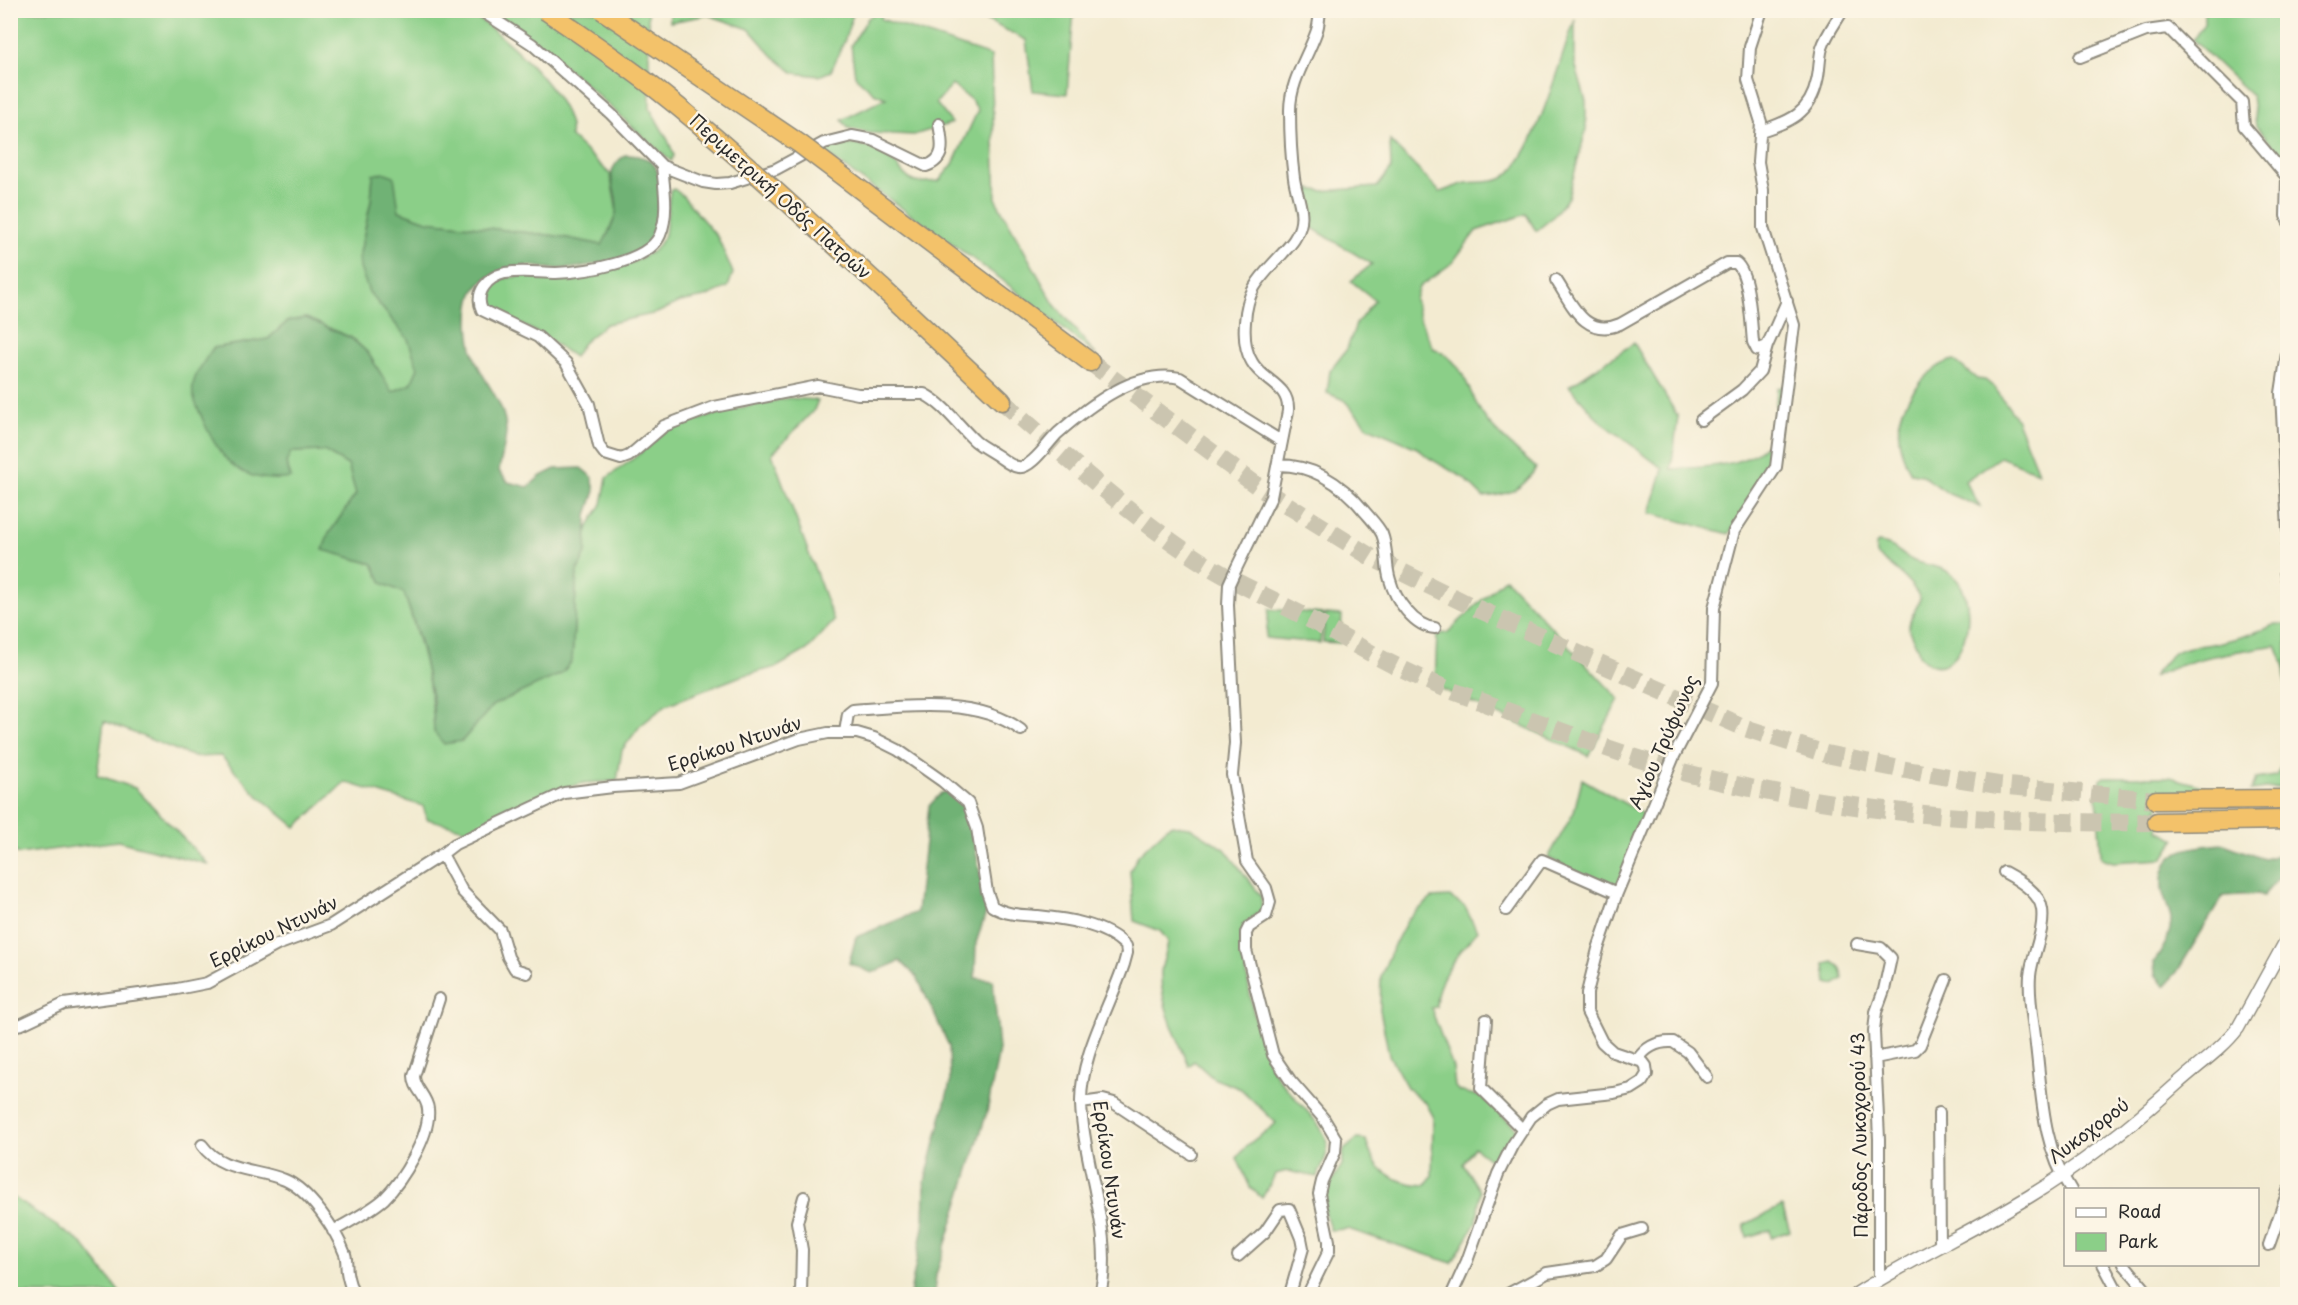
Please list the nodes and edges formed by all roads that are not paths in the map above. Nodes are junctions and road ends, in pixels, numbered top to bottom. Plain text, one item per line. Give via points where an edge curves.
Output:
1 (480, 10) edge
2 (545, 10) edge
3 (602, 10) edge
4 (1320, 10) edge
5 (1762, 10) edge
6 (1843, 10) edge
7 (2080, 57) dead end
8 (939, 124) dead end
9 (1761, 131) junction
10 (662, 166) junction
11 (2288, 221) edge
12 (1556, 280) dead end
13 (1788, 301) junction
14 (1767, 345) junction
15 (2288, 347) edge
16 (1090, 362) tunnel mouth
17 (1002, 401) tunnel mouth
18 (1701, 420) dead end
19 (1281, 441) junction
20 (1278, 465) junction
21 (2288, 530) edge
22 (2288, 543) edge
23 (2288, 585) edge
24 (1435, 628) dead end
25 (1021, 730) dead end
26 (845, 732) junction
27 (2288, 799) edge
28 (2156, 800) tunnel mouth
29 (2288, 820) edge
30 (2157, 822) tunnel mouth
31 (442, 854) junction
32 (2004, 872) dead end
33 (1617, 893) junction
34 (1506, 910) dead end
35 (2288, 937) edge
36 (1857, 944) dead end
37 (527, 973) dead end
38 (1946, 980) dead end
39 (439, 999) dead end
40 (1486, 1020) dead end
41 (10, 1026) edge
42 (1875, 1058) junction
43 (1638, 1059) junction
44 (1707, 1077) dead end
45 (1081, 1103) junction
46 (1939, 1113) dead end
47 (1523, 1130) junction
48 (202, 1144) dead end
49 (1191, 1154) dead end
50 (2062, 1175) junction
51 (2070, 1188) edge
52 (2288, 1191) edge
53 (804, 1197) dead end
54 (1642, 1229) dead end
55 (333, 1231) junction
56 (2269, 1245) dead end
57 (1940, 1246) junction
58 (1238, 1256) dead end
59 (2104, 1266) edge
60 (2126, 1266) edge
61 (1879, 1279) junction
62 (353, 1294) edge
63 (801, 1294) edge
64 (1100, 1294) edge
65 (1290, 1294) edge
66 (1308, 1294) edge
67 (1455, 1294) edge
68 (1508, 1294) edge
69 (1858, 1294) edge
70 (2119, 1294) edge
71 (2149, 1294) edge

1 - 10 street via 532,44 611,114
2 - 17 highway, Περιμετρική Οδός Πατρών, bridge via 680,109 775,190
3 - 16 highway, bridge via 800,144
4 - 19 street via 1317,31 1290,101 1301,226 1291,245 1257,281 1246,312 1245,338 1250,360 1281,389 1289,404
5 - 9 street, Αγίου Τρύφωνος via 1752,40 1748,72
6 - 9 street via 1822,48 1817,82 1807,106 1786,123
7 - 11 street via 2146,31 2168,28 2242,102 2244,126 2287,177
8 - 10 street via 941,156 926,166 873,140 852,136 824,143 776,169 730,183 703,182
9 - 13 street, Αγίου Τρύφωνος via 1758,162 1763,228
10 - 19 street via 664,216 661,234 652,247 600,268 502,274 479,293 482,310 538,337 566,363 589,404 599,446 605,454 621,459 628,456 664,426 714,407 818,386 858,394 924,394 976,442 1020,468 1028,466 1058,433 1115,391 1166,375 1180,378
12 - 14 street via 1587,324 1608,329 1734,262 1745,278 1753,342 1757,350
13 - 14 street
13 - 33 street, Αγίου Τρύφωνος via 1794,325 1776,467 1734,531 1714,608 1712,683 1674,756
14 - 18 street via 1760,371 1742,390
15 - 21 street via 2281,393
19 - 20 street
20 - 24 street via 1320,475 1337,484 1358,504 1383,537 1389,578 1396,594 1417,621
20 - 66 street via 1269,504 1240,558 1228,592 1235,743 1232,775 1247,861 1266,888 1270,902 1266,916 1249,927 1245,942 1270,1046 1278,1063 1324,1119 1336,1141 1319,1194 1329,1251
22 - 23 street
25 - 26 street via 1007,719 969,709 896,706 853,710 848,714
26 - 31 street, Ερρίκου Ντυνάν via 791,741 679,783 564,793 486,828
26 - 45 street, Ερρίκου Ντυνάν via 889,745 964,798 978,828 992,906 1009,914 1088,926 1126,946 1124,964 1090,1054
27 - 28 highway
29 - 30 highway
31 - 37 street via 462,891 500,930 515,969
31 - 41 street, Ερρίκου Ντυνάν via 331,925 277,945 207,983 64,1004
32 - 50 street via 2019,879 2042,908 2030,977 2031,999 2042,1109
33 - 34 street via 1542,860
33 - 43 street, Αγίου Τρύφωνος via 1593,966 1586,1006 1606,1047
35 - 50 street, Λυκοχορού via 2232,1035 2165,1095
36 - 42 street, Πάροδος Λυκοχορού 43 via 1881,948 1891,958 1875,1019
38 - 42 street via 1920,1045 1915,1050
39 - 55 street via 414,1076 414,1084 428,1110 419,1150 385,1197
40 - 47 street via 1481,1088
42 - 61 street, Πάροδος Λυκοχορού 43
43 - 44 street via 1652,1046 1673,1042 1688,1052
43 - 47 street via 1647,1070 1639,1084 1614,1093 1553,1101 1534,1114
45 - 49 street via 1114,1103
45 - 64 street, Ερρίκου Ντυνάν via 1104,1262
46 - 57 street
47 - 67 street via 1492,1186
48 - 55 street via 221,1161 291,1182
50 - 51 street
50 - 57 street, Λυκοχορού
52 - 56 street
53 - 63 street via 797,1222 802,1251
54 - 68 street via 1622,1235 1606,1259 1596,1266 1547,1273
55 - 62 street via 345,1255
57 - 61 street, Λυκοχορού
58 - 65 street via 1265,1232 1280,1210 1289,1209 1303,1248
59 - 70 street
60 - 71 street
61 - 69 street, Λυκοχορού

